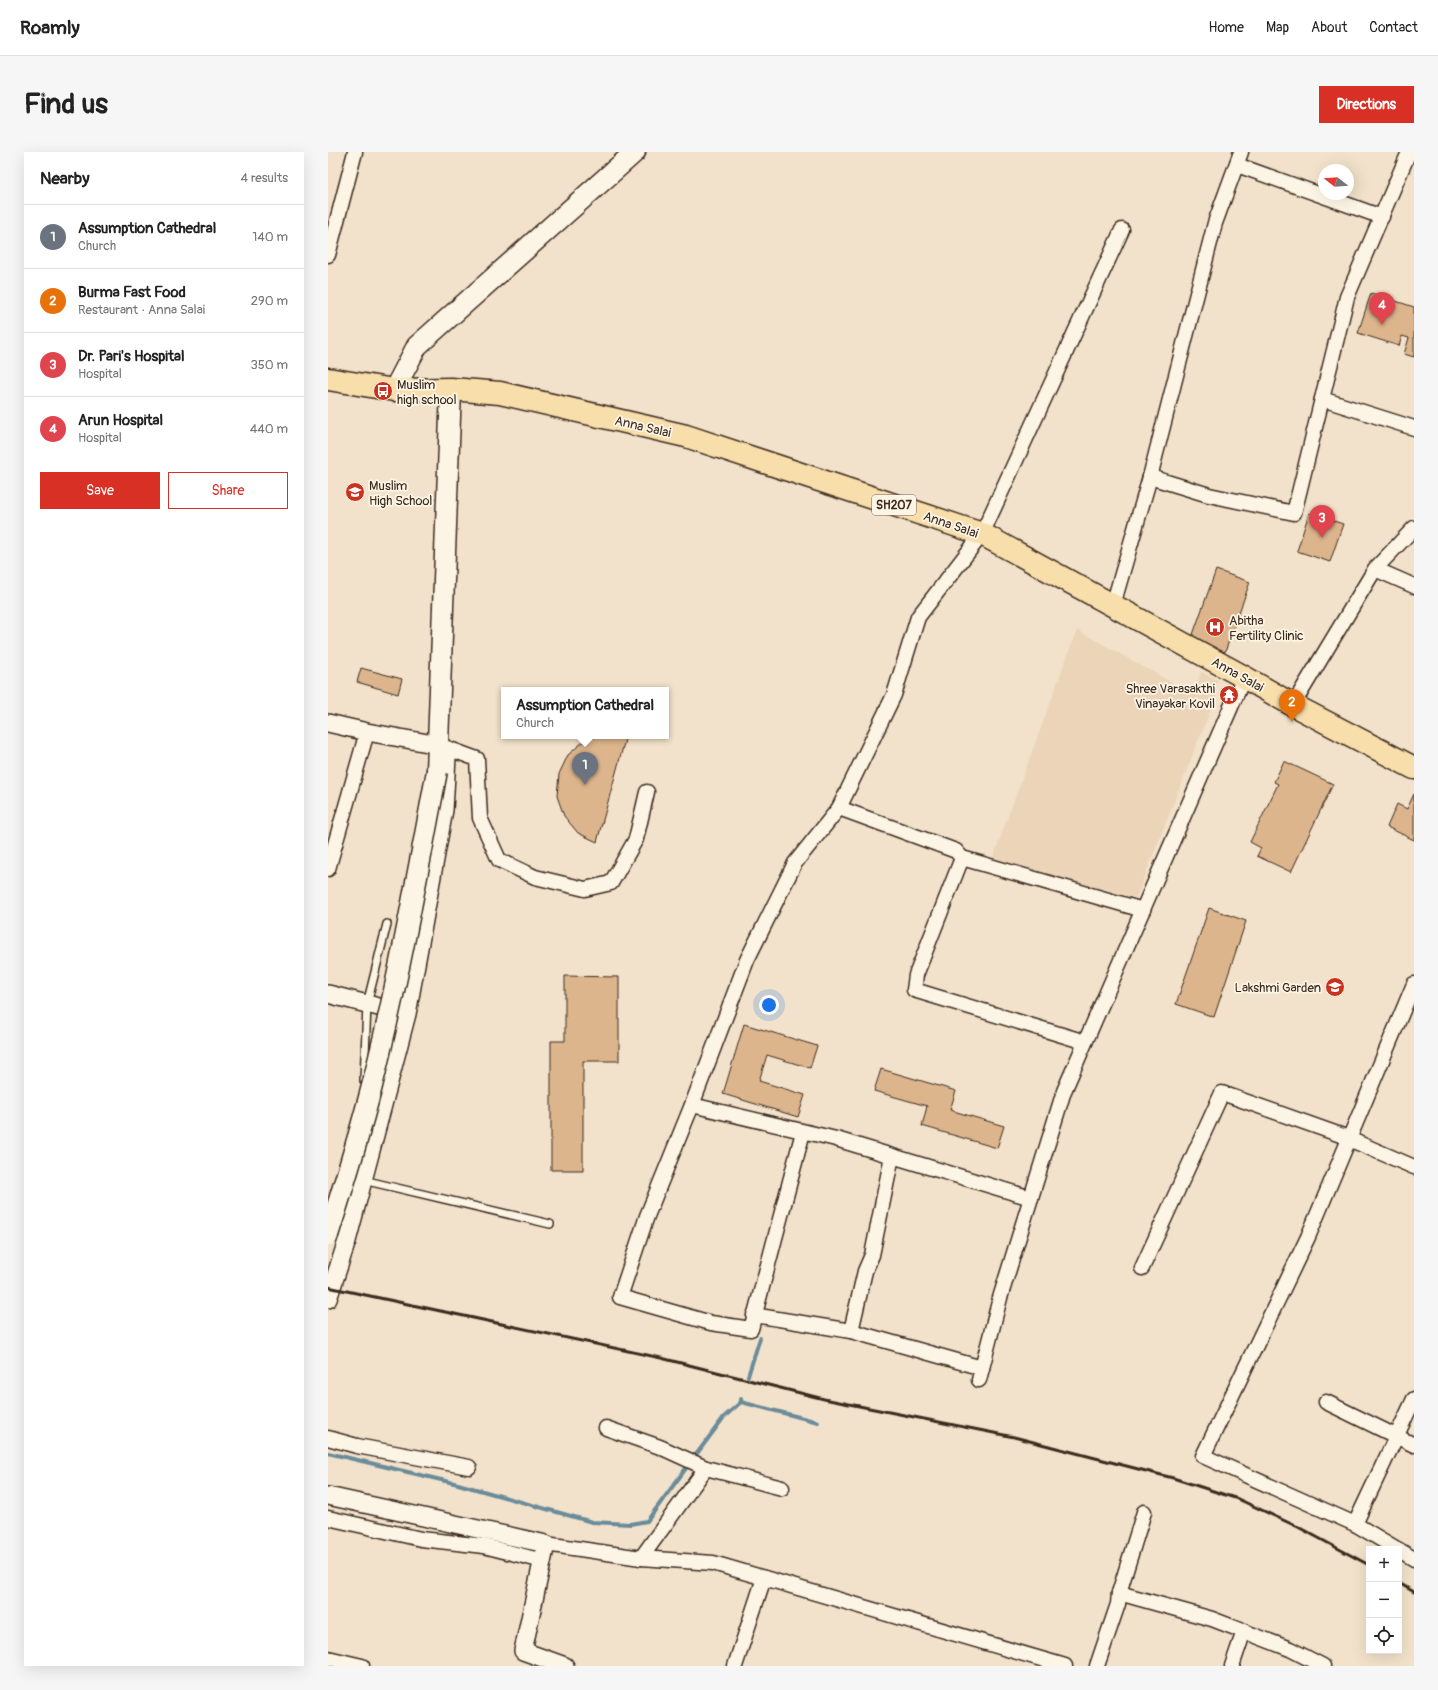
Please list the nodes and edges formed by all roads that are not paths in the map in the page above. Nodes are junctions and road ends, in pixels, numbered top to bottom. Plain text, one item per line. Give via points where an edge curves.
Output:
1 (355, 152) edge
2 (635, 152) edge
3 (1409, 152) edge
4 (1239, 158) edge
5 (1382, 217) junction
6 (1122, 230) dead end
7 (328, 255) edge
8 (328, 379) edge
9 (451, 389) junction
10 (394, 390) junction
11 (1322, 399) junction
12 (1414, 428) edge
13 (1150, 477) junction
14 (1414, 528) edge
15 (982, 534) junction
16 (1375, 569) junction
17 (1414, 586) edge
18 (1113, 605) junction
19 (1244, 677) junction
20 (1293, 705) junction
21 (328, 722) edge
22 (367, 732) junction
23 (439, 745) junction
24 (1414, 768) edge
25 (647, 792) dead end
26 (839, 808) junction
27 (962, 858) junction
28 (328, 869) edge
29 (1143, 910) junction
30 (387, 924) dead end
31 (1414, 984) edge
32 (328, 994) edge
33 (367, 1004) junction
34 (408, 1014) junction
35 (1085, 1042) junction
36 (364, 1081) dead end
37 (692, 1105) junction
38 (803, 1132) junction
39 (1349, 1139) junction
40 (892, 1156) junction
41 (1414, 1167) edge
42 (363, 1180) junction
43 (1031, 1198) junction
44 (550, 1224) dead end
45 (328, 1235) edge
46 (347, 1241) junction
47 (1142, 1268) dead end
48 (328, 1299) edge
49 (754, 1315) junction
50 (852, 1331) junction
51 (1414, 1399) edge
52 (1326, 1402) dead end
53 (606, 1428) dead end
54 (1396, 1437) junction
55 (328, 1438) edge
56 (1414, 1445) edge
57 (469, 1467) dead end
58 (706, 1468) junction
59 (782, 1488) dead end
60 (328, 1496) edge
61 (1144, 1512) dead end
62 (328, 1518) edge
63 (1355, 1524) junction
64 (546, 1544) junction
65 (1391, 1546) edge
66 (1402, 1552) edge
67 (641, 1558) junction
68 (1414, 1559) edge
69 (543, 1561) junction
70 (764, 1578) junction
71 (1119, 1593) junction
72 (1244, 1631) junction
73 (328, 1658) edge
74 (362, 1666) edge
75 (565, 1666) edge
76 (735, 1666) edge
77 (1065, 1666) edge
78 (1097, 1666) edge
79 (1232, 1666) edge
80 (1323, 1666) edge

1 - 7 street
2 - 10 main road via 417,346
3 - 5 street
4 - 5 street
4 - 13 street via 1215,223
5 - 11 street via 1348,297
6 - 15 street
8 - 10 main road, Anna Salai / SH207
9 - 10 main road, Anna Salai / SH207
9 - 15 main road, Anna Salai / SH207 via 500,393 686,436
9 - 23 main road
11 - 12 street
11 - 13 street via 1294,513 1209,495
13 - 18 street
14 - 16 street
15 - 18 main road, Anna Salai / SH207
15 - 26 street via 918,617 894,695
16 - 17 street
16 - 20 street
18 - 19 main road, Anna Salai / SH207
19 - 20 main road, Anna Salai / SH207
19 - 29 street
20 - 24 main road, Anna Salai / SH207
21 - 22 street
22 - 23 street
22 - 28 street
23 - 25 street via 477,759 480,818 499,860 535,876 585,889 611,883 636,839
23 - 34 street via 445,750 447,757 444,810
23 - 45 main road, bridge via 437,771 408,927 372,1086
26 - 27 street via 956,851
26 - 37 street via 795,863 747,960
27 - 29 street
27 - 35 street via 916,975 914,990
29 - 35 street
30 - 33 lane
31 - 39 street
32 - 33 street
33 - 34 street
33 - 36 lane
34 - 42 street
35 - 43 street via 1064,1091
37 - 38 street
37 - 49 street via 647,1216 620,1297 711,1323 751,1328
38 - 40 street
38 - 49 street
39 - 41 street
39 - 47 street via 1222,1093
39 - 63 street via 1308,1237 1203,1456
40 - 43 street
40 - 50 street via 872,1255 865,1271
42 - 44 lane
42 - 46 street
43 - 50 street via 980,1374
45 - 46 street
46 - 48 street
49 - 50 street
51 - 54 street
52 - 54 street
53 - 58 street via 660,1447
54 - 56 street
54 - 63 street
55 - 57 street
58 - 59 street
58 - 67 street
60 - 64 street
61 - 71 street
62 - 69 street via 421,1539 484,1546
63 - 65 street
64 - 67 street
64 - 69 street
66 - 68 street
67 - 70 street via 713,1563
69 - 75 street via 523,1651
70 - 76 street
70 - 77 street
71 - 72 street via 1212,1619
71 - 78 street via 1118,1604
72 - 79 street
72 - 80 street via 1290,1649
73 - 74 street

